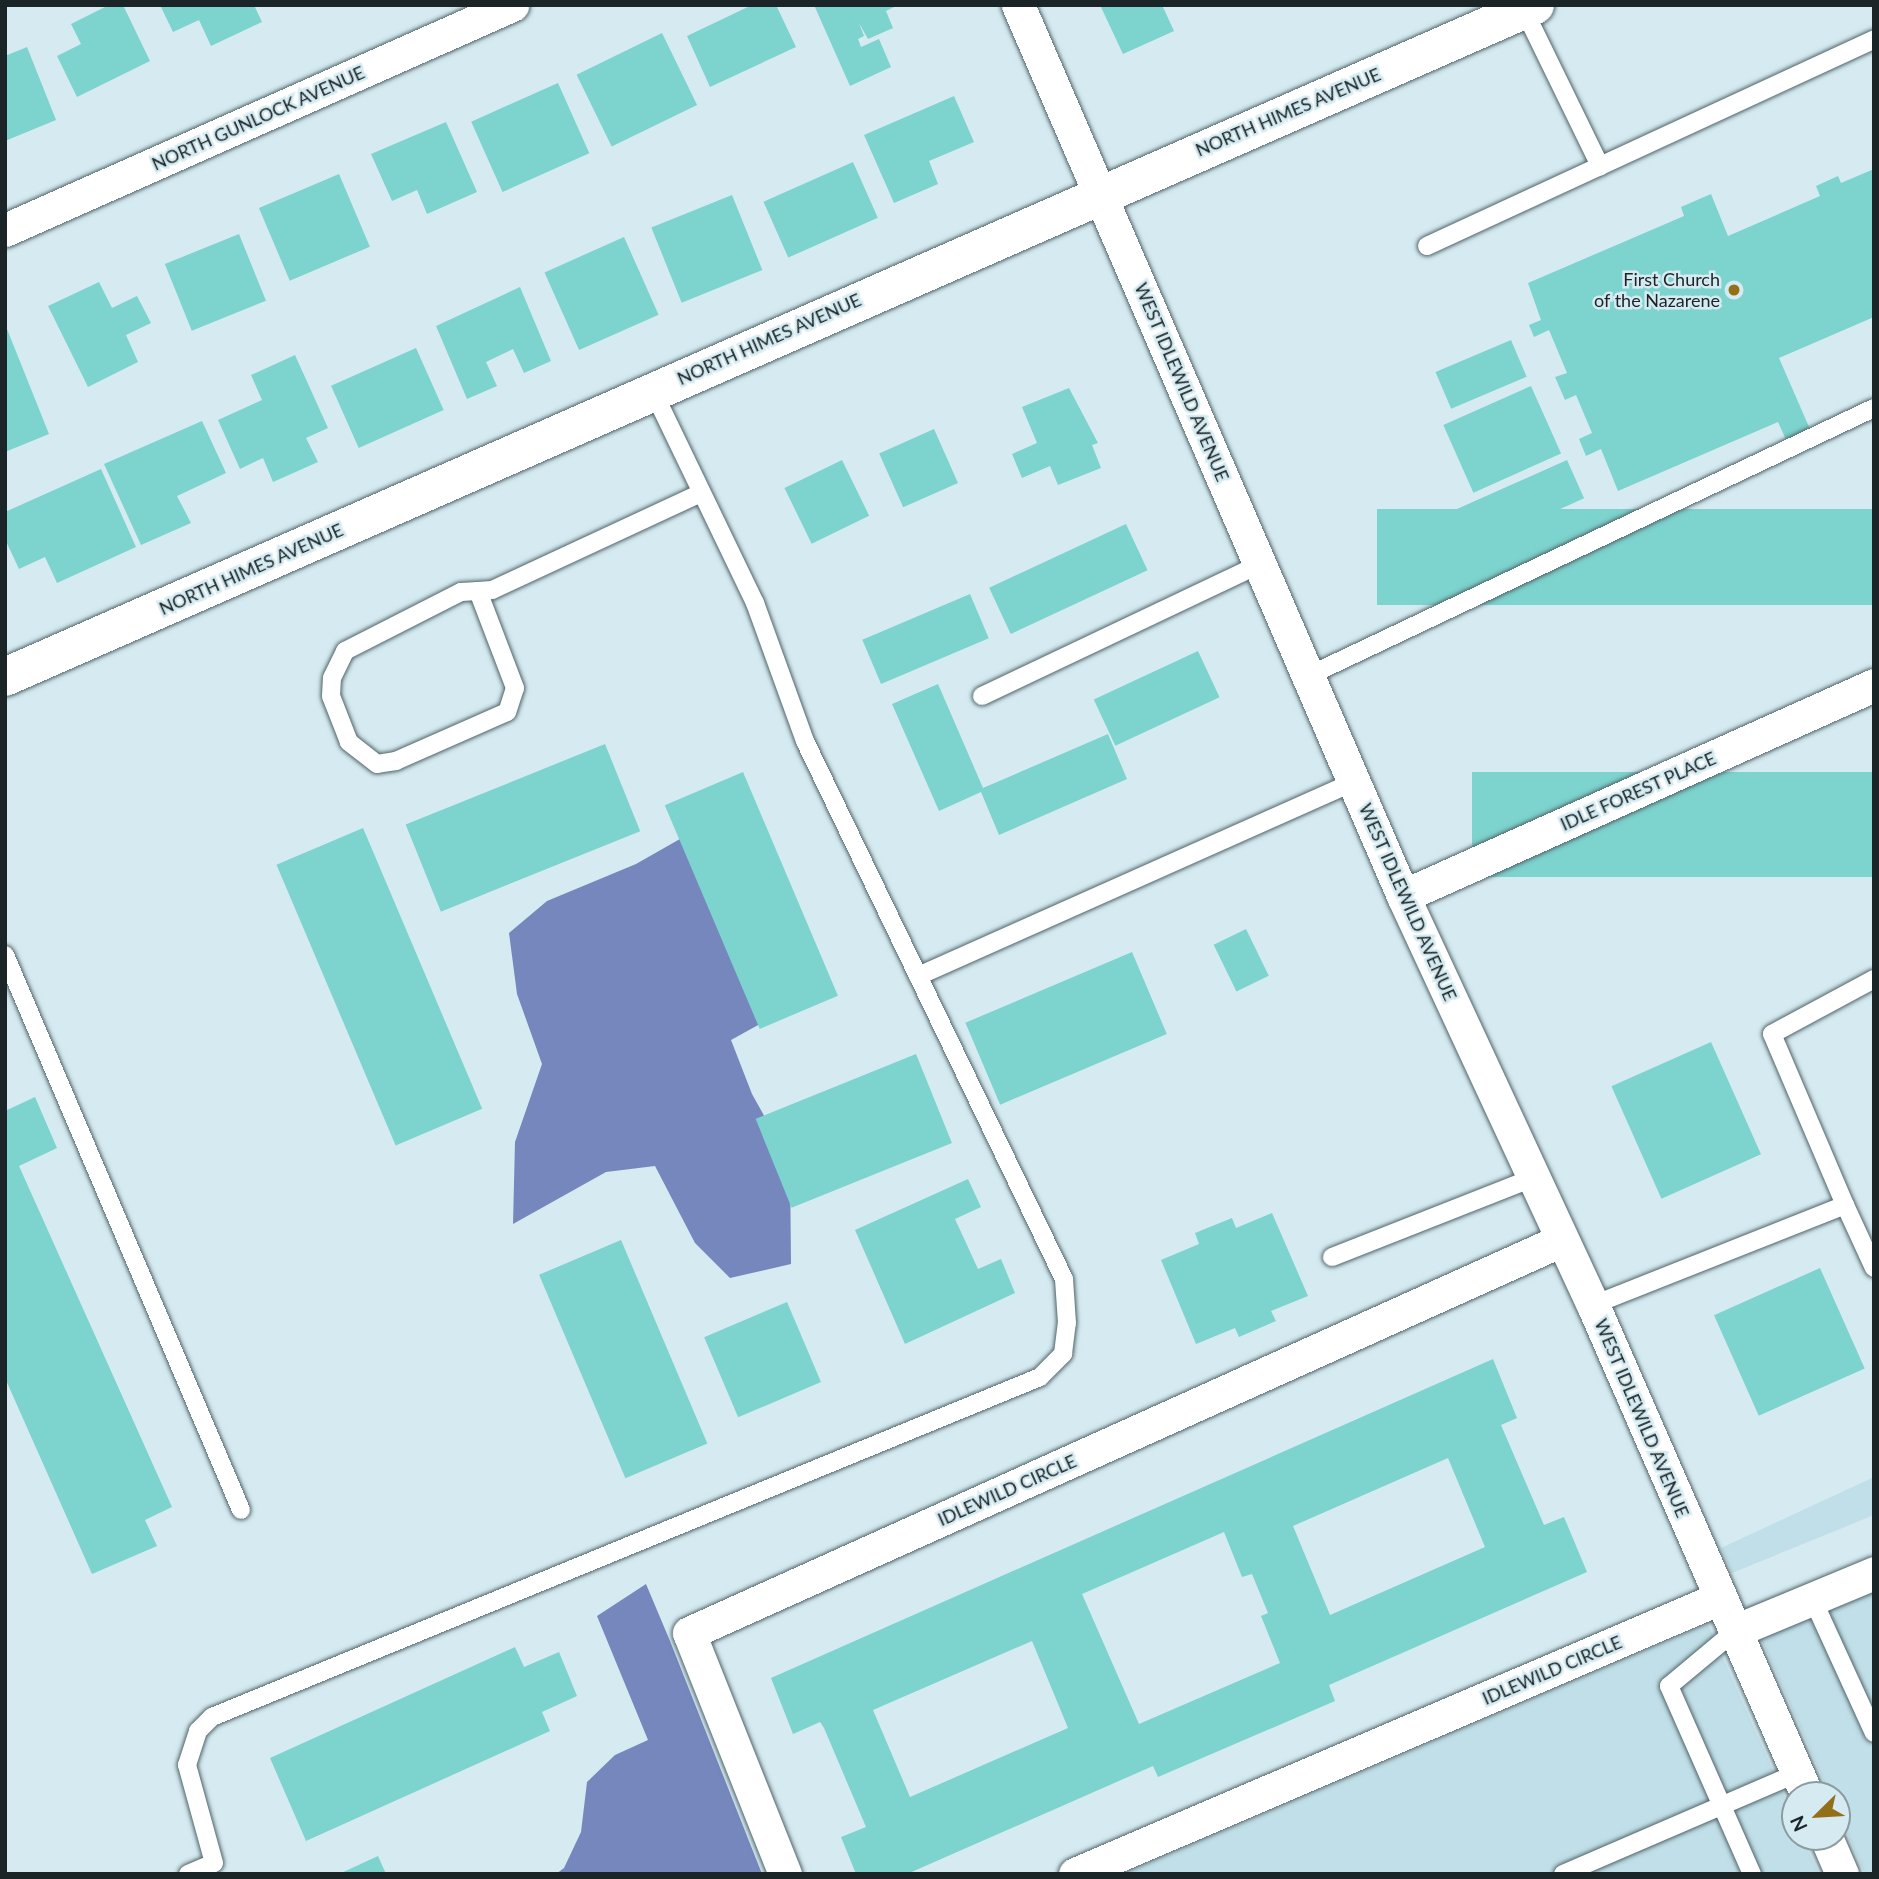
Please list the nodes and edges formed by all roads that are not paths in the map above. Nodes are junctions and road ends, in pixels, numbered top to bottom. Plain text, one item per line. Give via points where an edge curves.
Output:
1 (512, 5) edge
2 (1018, 5) edge
3 (1529, 8) edge
4 (1874, 39) edge
5 (1600, 166) junction
6 (1101, 193) junction
7 (5, 230) edge
8 (1427, 246) dead end
9 (653, 391) junction
10 (1874, 408) edge
11 (701, 493) junction
12 (1260, 564) junction
13 (478, 591) junction
14 (8, 668) edge
15 (1308, 676) junction
16 (1874, 685) edge
17 (982, 696) dead end
18 (1353, 782) junction
19 (1402, 897) junction
20 (5, 955) edge
21 (918, 976) junction
22 (1874, 979) edge
23 (1535, 1177) junction
24 (1845, 1205) junction
25 (1562, 1240) junction
26 (1332, 1257) dead end
27 (1874, 1268) edge
28 (1593, 1305) junction
29 (241, 1510) dead end
30 (1874, 1573) edge
31 (1720, 1598) junction
32 (1813, 1601) junction
33 (1735, 1631) junction
34 (1874, 1733) edge
35 (1801, 1781) edge
36 (1781, 1790) edge
37 (1723, 1805) junction
38 (1832, 1851) edge
39 (188, 1874) edge
40 (785, 1874) edge
41 (1075, 1874) edge
42 (1563, 1874) edge
43 (1752, 1874) edge
44 (1842, 1874) edge

1 - 7 street, NORTH GUNLOCK AVENUE
2 - 6 street, WEST IDLEWILD AVENUE
3 - 5 lane
3 - 6 street, NORTH HIMES AVENUE
4 - 5 lane
5 - 8 lane
6 - 9 street, NORTH HIMES AVENUE
6 - 12 street, WEST IDLEWILD AVENUE
9 - 11 lane
9 - 14 street, NORTH HIMES AVENUE
10 - 15 lane
11 - 13 lane via 492,590
11 - 21 lane via 755,603 805,741
12 - 15 street, WEST IDLEWILD AVENUE
12 - 17 lane
13 - 13 lane via 515,688 507,712 396,761 377,764 349,742 331,696 331,678 345,651 461,592
15 - 18 street, WEST IDLEWILD AVENUE
16 - 19 street, IDLE FOREST PLACE
18 - 19 street, WEST IDLEWILD AVENUE
18 - 21 lane
19 - 23 street, WEST IDLEWILD AVENUE
20 - 29 lane
21 - 39 lane via 1064,1279 1067,1323 1063,1354 1040,1377 212,1717 198,1731 187,1765 214,1863
22 - 24 lane via 1772,1034
23 - 25 street, WEST IDLEWILD AVENUE
23 - 26 lane
24 - 27 lane
24 - 28 lane
25 - 28 street, WEST IDLEWILD AVENUE
25 - 40 street, IDLEWILD CIRCLE via 689,1633
28 - 31 street, WEST IDLEWILD AVENUE
30 - 32 street
31 - 33 street, WEST IDLEWILD AVENUE
31 - 41 street, IDLEWILD CIRCLE
32 - 33 street
32 - 34 lane
33 - 35 street, WEST IDLEWILD AVENUE
33 - 37 lane via 1669,1686
36 - 37 lane
37 - 42 lane
37 - 43 lane
38 - 44 street

